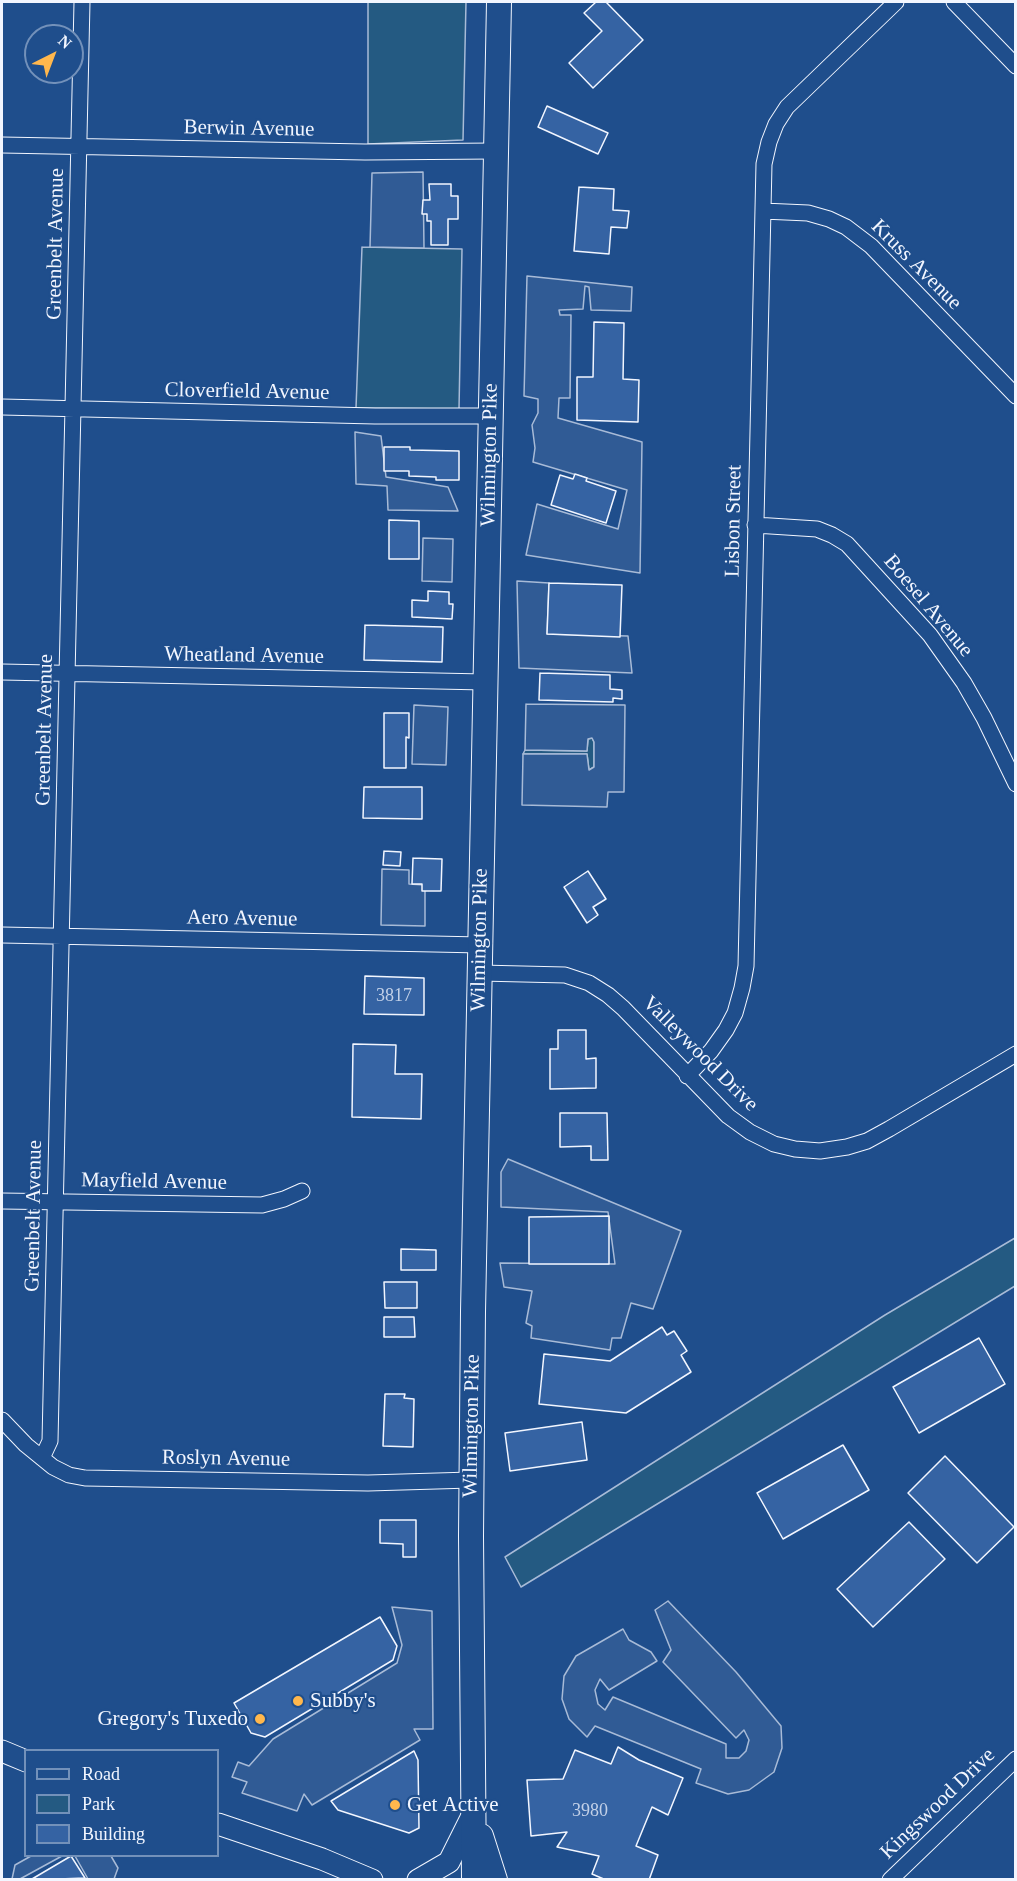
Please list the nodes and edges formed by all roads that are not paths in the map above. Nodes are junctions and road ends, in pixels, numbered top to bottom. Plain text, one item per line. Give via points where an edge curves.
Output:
1 (82, 2) edge
2 (499, 2) edge
3 (896, 2) edge
4 (954, 2) edge
5 (1016, 66) edge
6 (2, 145) edge
7 (79, 147) junction
8 (495, 151) junction
9 (763, 211) junction
10 (1016, 396) edge
11 (2, 407) edge
12 (73, 409) junction
13 (491, 416) junction
14 (755, 525) junction
15 (2, 672) edge
16 (67, 673) junction
17 (485, 682) junction
18 (1016, 784) edge
19 (2, 935) edge
20 (61, 936) junction
21 (481, 945) junction
22 (480, 973) junction
23 (1016, 1054) edge
24 (687, 1076) junction
25 (302, 1191) dead end
26 (55, 1201) junction
27 (2, 1202) edge
28 (2, 1420) edge
29 (42, 1458) junction
30 (471, 1480) junction
31 (2, 1751) edge
32 (1016, 1759) edge
33 (24, 1760) edge
34 (473, 1814) junction
35 (219, 1824) edge
36 (372, 1880) edge
37 (418, 1880) edge
38 (474, 1880) edge
39 (495, 1880) edge
40 (890, 1880) edge

1 - 7 street, Greenbelt Avenue
2 - 8 main road, Wilmington Pike
3 - 9 street, Lisbon Street via 802,91 776,124 764,164
4 - 5 street
6 - 7 street, Berwin Avenue
7 - 8 street, Berwin Avenue
7 - 12 street, Greenbelt Avenue
8 - 13 main road, Wilmington Pike
9 - 10 street, Kruss Avenue via 808,213 846,226 871,246
9 - 14 street, Lisbon Street
11 - 12 street, Cloverfield Avenue
12 - 13 street, Cloverfield Avenue
12 - 16 street, Greenbelt Avenue
13 - 17 main road, Wilmington Pike
14 - 18 street, Boesel Avenue via 817,529 847,544 900,600 964,683
14 - 24 street, Lisbon Street via 746,966 735,1013 726,1030
15 - 16 street, Wheatland Avenue
16 - 17 street, Wheatland Avenue
16 - 20 street, Greenbelt Avenue
17 - 21 main road, Wilmington Pike
19 - 20 street, Aero Avenue
20 - 21 street, Aero Avenue
20 - 26 street, Greenbelt Avenue
21 - 22 main road, Wilmington Pike
22 - 24 street, Valleywood Drive via 565,975 589,983 623,1008
22 - 30 main road, Wilmington Pike
23 - 24 street, Valleywood Drive via 890,1130 867,1141 820,1151 774,1144 750,1132
25 - 26 street, Mayfield Avenue via 262,1205
26 - 27 street, Mayfield Avenue
26 - 29 street, Greenbelt Avenue via 50,1441
28 - 29 street, Roslyn Avenue
29 - 30 street, Roslyn Avenue via 69,1475 85,1478 368,1483
30 - 34 main road, Wilmington Pike
31 - 33 main road
32 - 40 street, Kingswood Drive
34 - 37 main road via 449,1862
34 - 38 main road, Wilmington Pike
34 - 39 main road
35 - 36 main road

